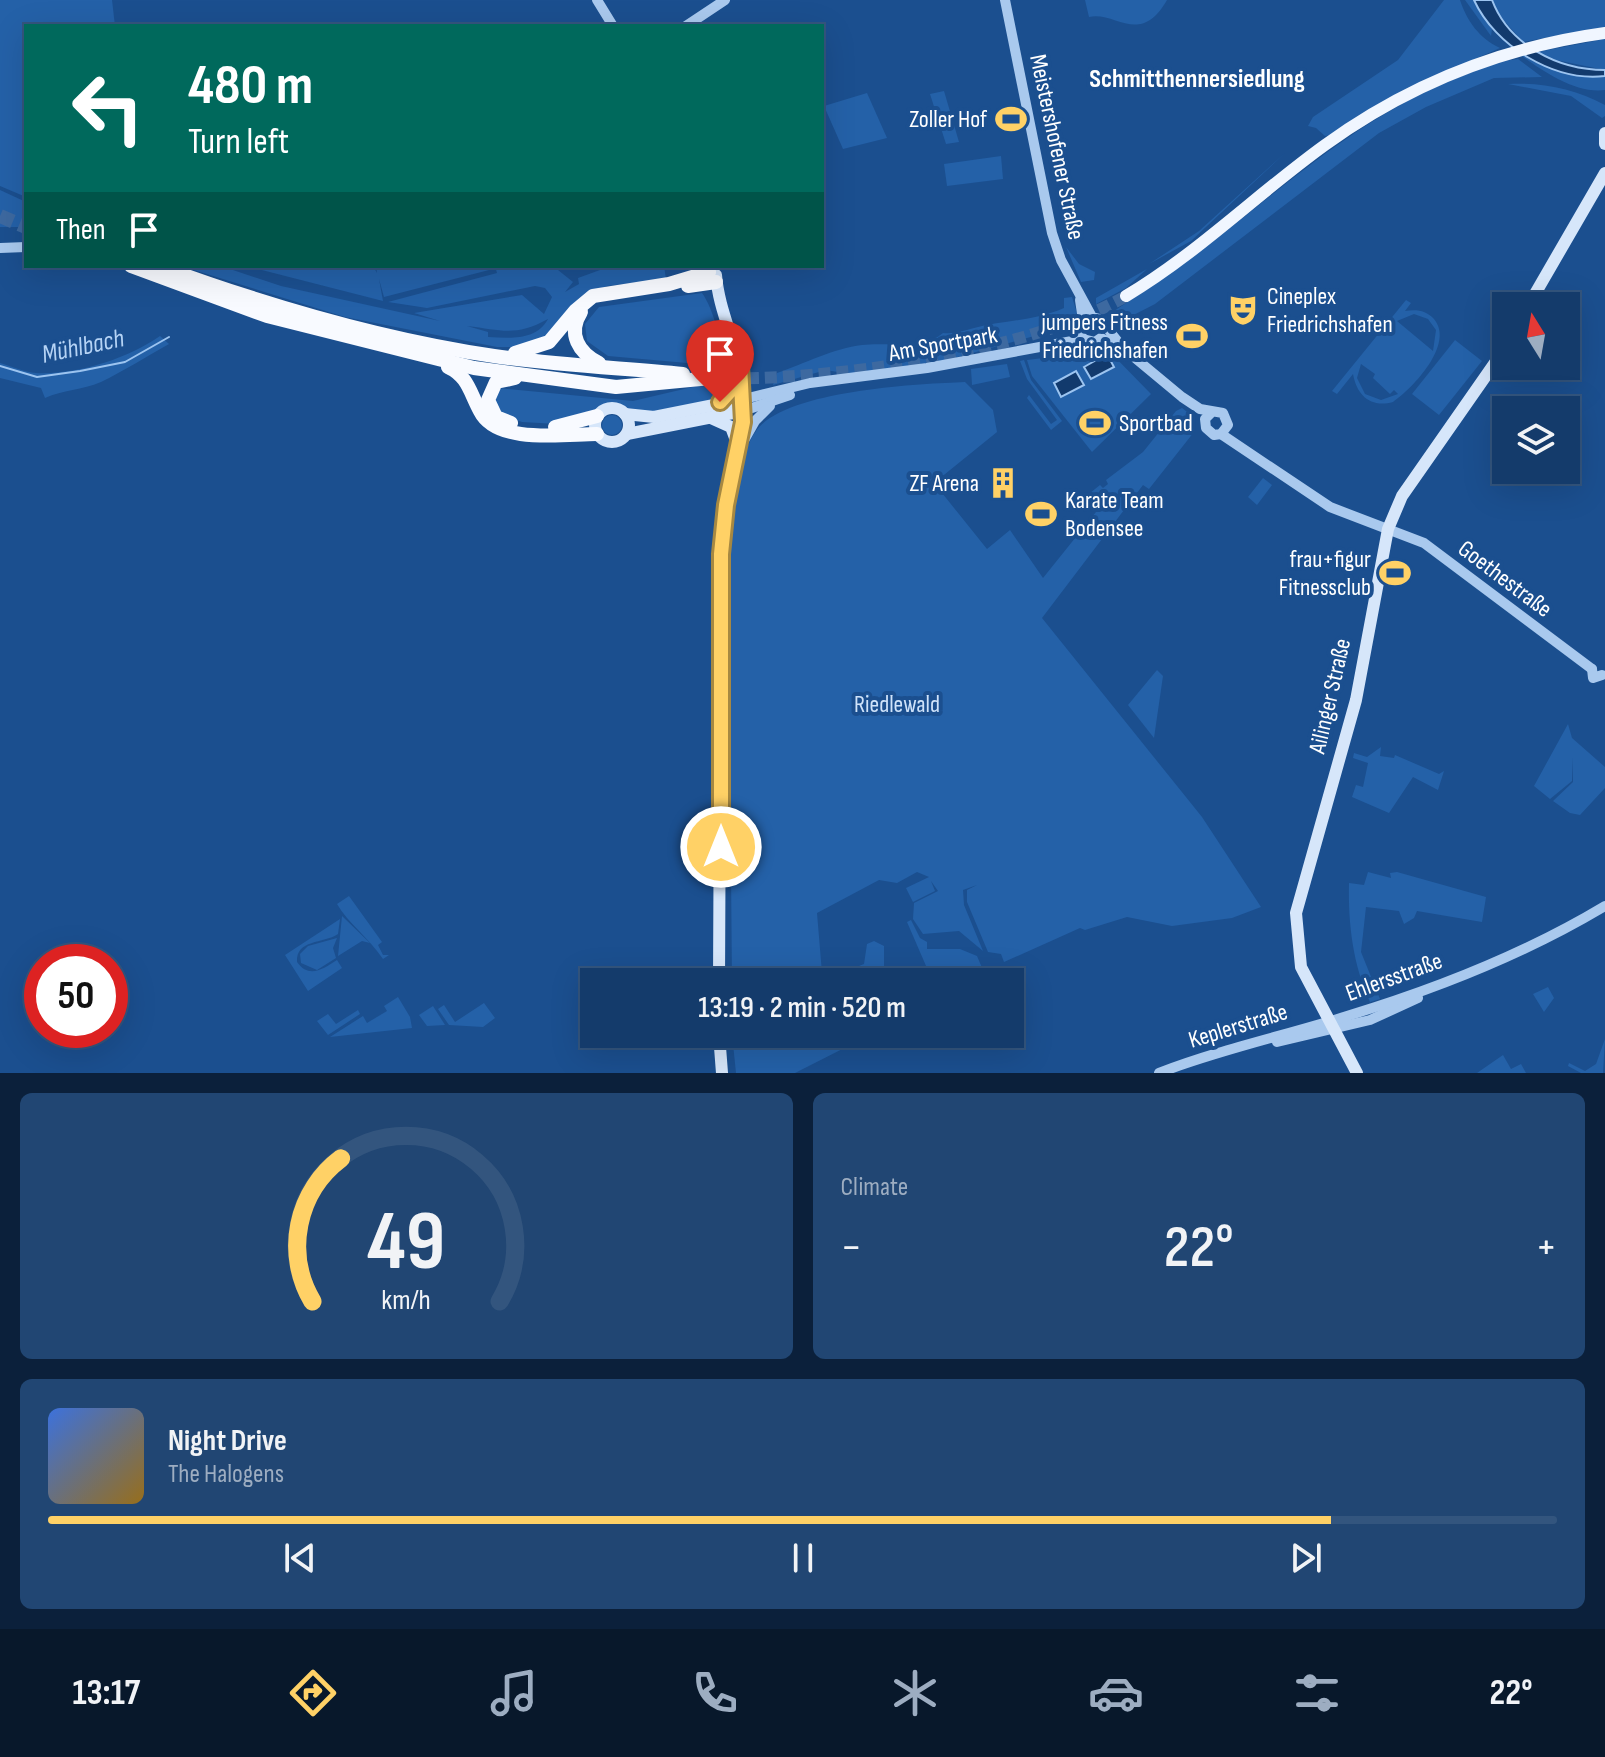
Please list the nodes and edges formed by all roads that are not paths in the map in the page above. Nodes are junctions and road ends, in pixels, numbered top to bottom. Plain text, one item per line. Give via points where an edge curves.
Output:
1 (597, 0) edge
2 (725, 0) edge
3 (1005, 0) edge
4 (612, 24) edge
5 (689, 24) edge
6 (1605, 33) edge
7 (1605, 133) edge
8 (1605, 144) edge
9 (1605, 173) edge
10 (24, 247) edge
11 (0, 248) edge
12 (136, 268) edge
13 (165, 268) edge
14 (692, 268) edge
15 (713, 271) edge
16 (679, 282) junction
17 (1536, 292) edge
18 (1126, 296) tunnel mouth
19 (1084, 326) junction
20 (1103, 333) junction
21 (413, 355) junction
22 (492, 356) junction
23 (611, 367) junction
24 (1492, 367) edge
25 (741, 370) junction
26 (543, 379) junction
27 (776, 397) junction
28 (1192, 404) junction
29 (744, 405) junction
30 (711, 412) junction
31 (1212, 412) junction
32 (625, 414) junction
33 (597, 416) junction
34 (1204, 422) junction
35 (1224, 431) junction
36 (597, 434) junction
37 (627, 434) junction
38 (739, 449) junction
39 (1388, 529) junction
40 (1601, 676) edge
41 (1605, 906) edge
42 (719, 968) edge
43 (1332, 1025) junction
44 (720, 1048) edge
45 (722, 1070) edge
46 (1159, 1073) edge
47 (1178, 1073) edge
48 (1357, 1073) edge

1 - 4 street
2 - 5 street
3 - 19 street, Meistershofener Straße via 1052,233 1081,297
6 - 18 main road via 1503,55 1426,85 1352,126 1183,259
7 - 8 main road
9 - 17 main road
10 - 11 street
12 - 21 highway via 255,312
13 - 22 highway via 331,322
14 - 16 highway
15 - 16 highway
15 - 23 highway via 586,307 576,323 578,345 590,358
15 - 25 main road
16 - 22 highway via 593,296 549,342
19 - 20 street, Meistershofener Straße via 1100,319
19 - 20 street, Meistershofener Straße via 1091,342
19 - 27 street, Am Sportpark via 1048,344 927,368 810,383
20 - 28 street, Meistershofener Straße
21 - 26 highway
21 - 36 highway via 460,373 481,414 496,428
22 - 23 highway
23 - 26 highway via 711,378 623,388
24 - 39 main road, Ailinger Straße via 1402,496
25 - 27 street via 754,389
25 - 29 main road
25 - 30 main road
26 - 33 highway via 496,382 489,393 492,412 512,423 552,427
27 - 29 street, Am Sportpark
27 - 38 street
28 - 31 street, Meistershofener Straße
28 - 34 street, Meistershofener Straße
29 - 30 main road
29 - 38 main road
30 - 32 main road via 642,418
30 - 37 main road
30 - 38 main road via 731,427
31 - 34 street
31 - 35 street via 1226,416
32 - 33 main road via 613,408
32 - 37 main road
33 - 36 main road
34 - 35 street via 1210,433
35 - 39 street via 1315,499
36 - 37 main road via 612,443
38 - 42 main road via 721,554
39 - 40 street, Goethestraße via 1424,543
39 - 43 main road, Ailinger Straße via 1356,700 1296,913 1301,967
41 - 43 street, Ehlersstraße via 1390,1012
43 - 46 street, Keplerstraße via 1217,1051
43 - 47 street, Keplerstraße
43 - 48 main road, Ailinger Straße
44 - 45 main road

